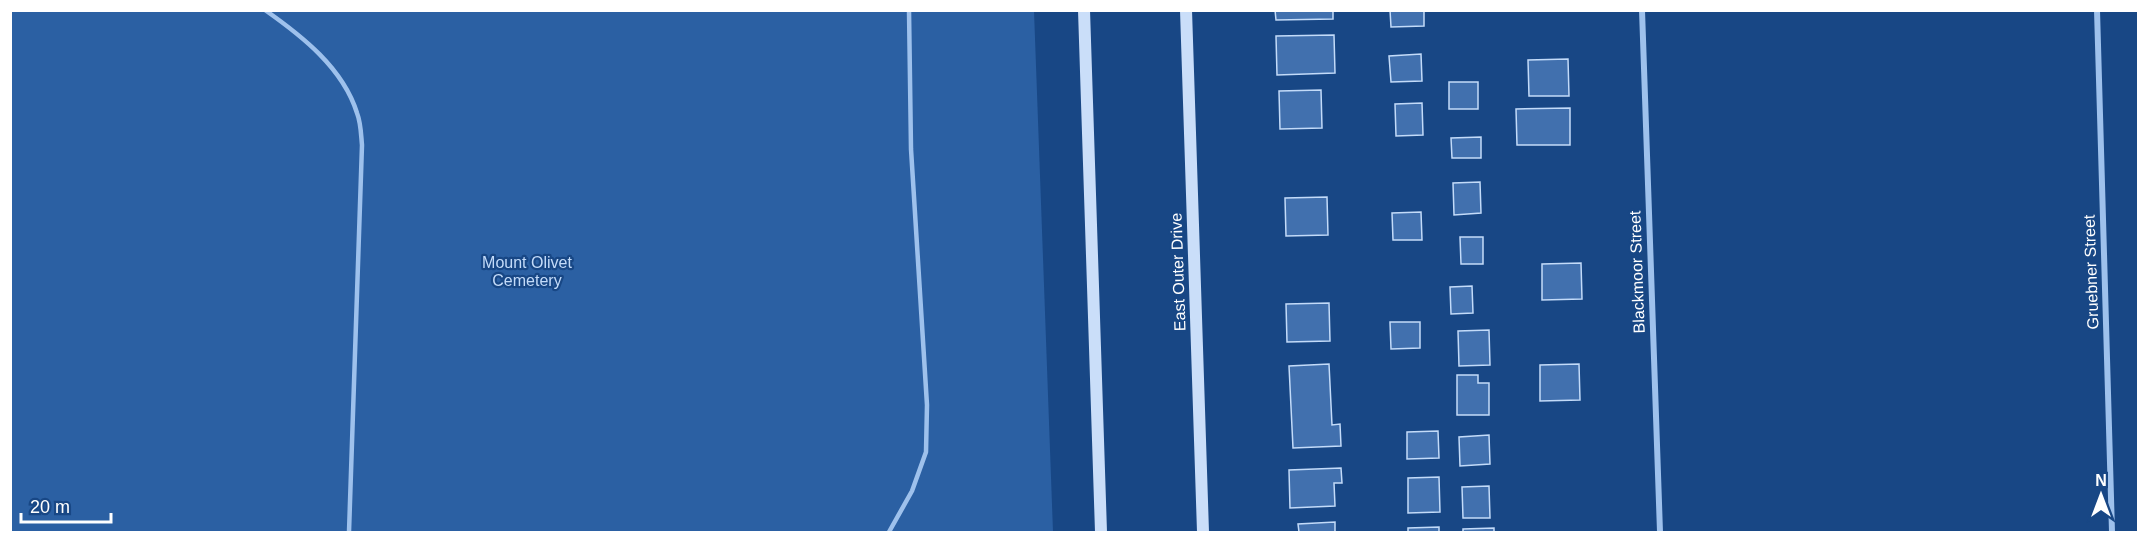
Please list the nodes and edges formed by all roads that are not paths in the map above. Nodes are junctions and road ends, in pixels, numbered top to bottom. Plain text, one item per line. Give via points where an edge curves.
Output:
1 (265, 10) edge
2 (909, 10) edge
3 (1084, 10) edge
4 (1186, 10) edge
5 (1642, 10) edge
6 (2097, 10) edge
7 (349, 532) edge
8 (889, 532) edge
9 (1101, 532) edge
10 (1203, 532) edge
11 (1660, 532) edge
12 (2112, 532) edge

1 - 7 lane via 322,56 349,91 358,115 362,145
2 - 8 lane via 911,149 927,405 926,452 907,501
3 - 9 main road
4 - 10 main road, East Outer Drive
5 - 11 street, Blackmoor Street
6 - 12 street, Gruebner Street

